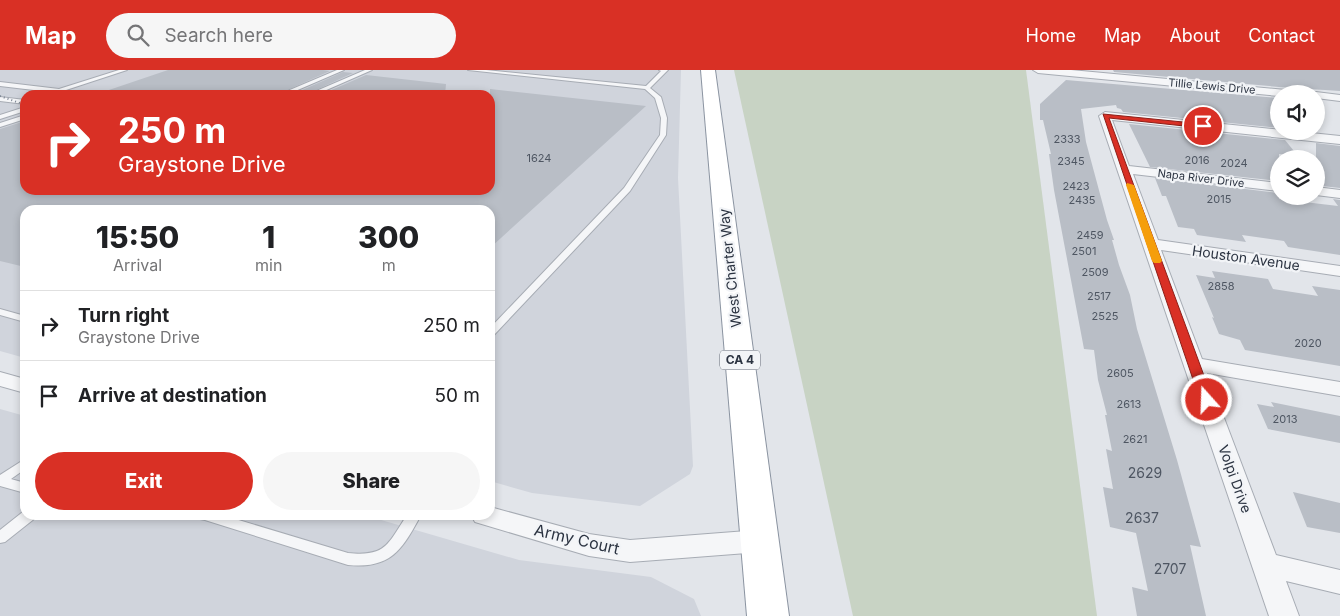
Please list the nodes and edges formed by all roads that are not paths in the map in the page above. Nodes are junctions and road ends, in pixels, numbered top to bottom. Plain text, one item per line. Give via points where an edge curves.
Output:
1 (124, 70) edge
2 (340, 70) edge
3 (368, 70) edge
4 (471, 70) edge
5 (662, 70) edge
6 (708, 70) edge
7 (1038, 70) edge
8 (1084, 72) edge
9 (0, 84) edge
10 (647, 88) junction
11 (51, 90) edge
12 (62, 90) edge
13 (294, 90) edge
14 (322, 90) edge
15 (1270, 91) edge
16 (1325, 96) edge
17 (1340, 98) edge
18 (0, 99) edge
19 (1325, 99) edge
20 (20, 102) edge
21 (20, 102) edge
22 (0, 107) edge
23 (1340, 109) edge
24 (20, 110) edge
25 (0, 117) edge
26 (20, 119) edge
27 (0, 125) edge
28 (1340, 140) edge
29 (1124, 169) junction
30 (1270, 186) edge
31 (1325, 193) edge
32 (1340, 194) edge
33 (1151, 244) junction
34 (1340, 271) edge
35 (0, 312) edge
36 (20, 318) edge
37 (495, 329) edge
38 (1194, 364) junction
39 (0, 379) edge
40 (20, 385) edge
41 (1340, 390) edge
42 (20, 467) edge
43 (0, 481) edge
44 (20, 487) edge
45 (495, 518) edge
46 (23, 520) edge
47 (221, 520) edge
48 (411, 520) edge
49 (0, 538) edge
50 (760, 541) junction
51 (1266, 564) junction
52 (1340, 582) edge
53 (768, 616) edge
54 (1284, 616) edge

1 - 12 lane
2 - 13 lane
3 - 14 lane
4 - 10 lane
5 - 10 lane via 665,70
6 - 50 highway, West Charter Way / CA 4
7 - 8 street, Tillie Lewis Drive
8 - 15 street, Tillie Lewis Drive
9 - 11 lane
10 - 37 lane via 658,97 664,118 663,135 627,189
16 - 17 street
18 - 20 lane
19 - 23 street
21 - 22 lane
24 - 25 lane
26 - 27 lane
28 - 29 street, Volpi Drive via 1105,116
29 - 30 street, Napa River Drive
29 - 33 street, Volpi Drive
31 - 32 street
33 - 34 street, Houston Avenue
33 - 38 street, Volpi Drive
35 - 36 lane
38 - 41 street
38 - 51 street, Volpi Drive
39 - 40 street
42 - 43 lane
43 - 44 lane
45 - 50 street, Army Court via 589,545 630,551
46 - 49 lane
47 - 48 lane via 360,561 389,553
50 - 53 highway, West Charter Way / CA 4
51 - 52 street
51 - 54 street, Volpi Drive

